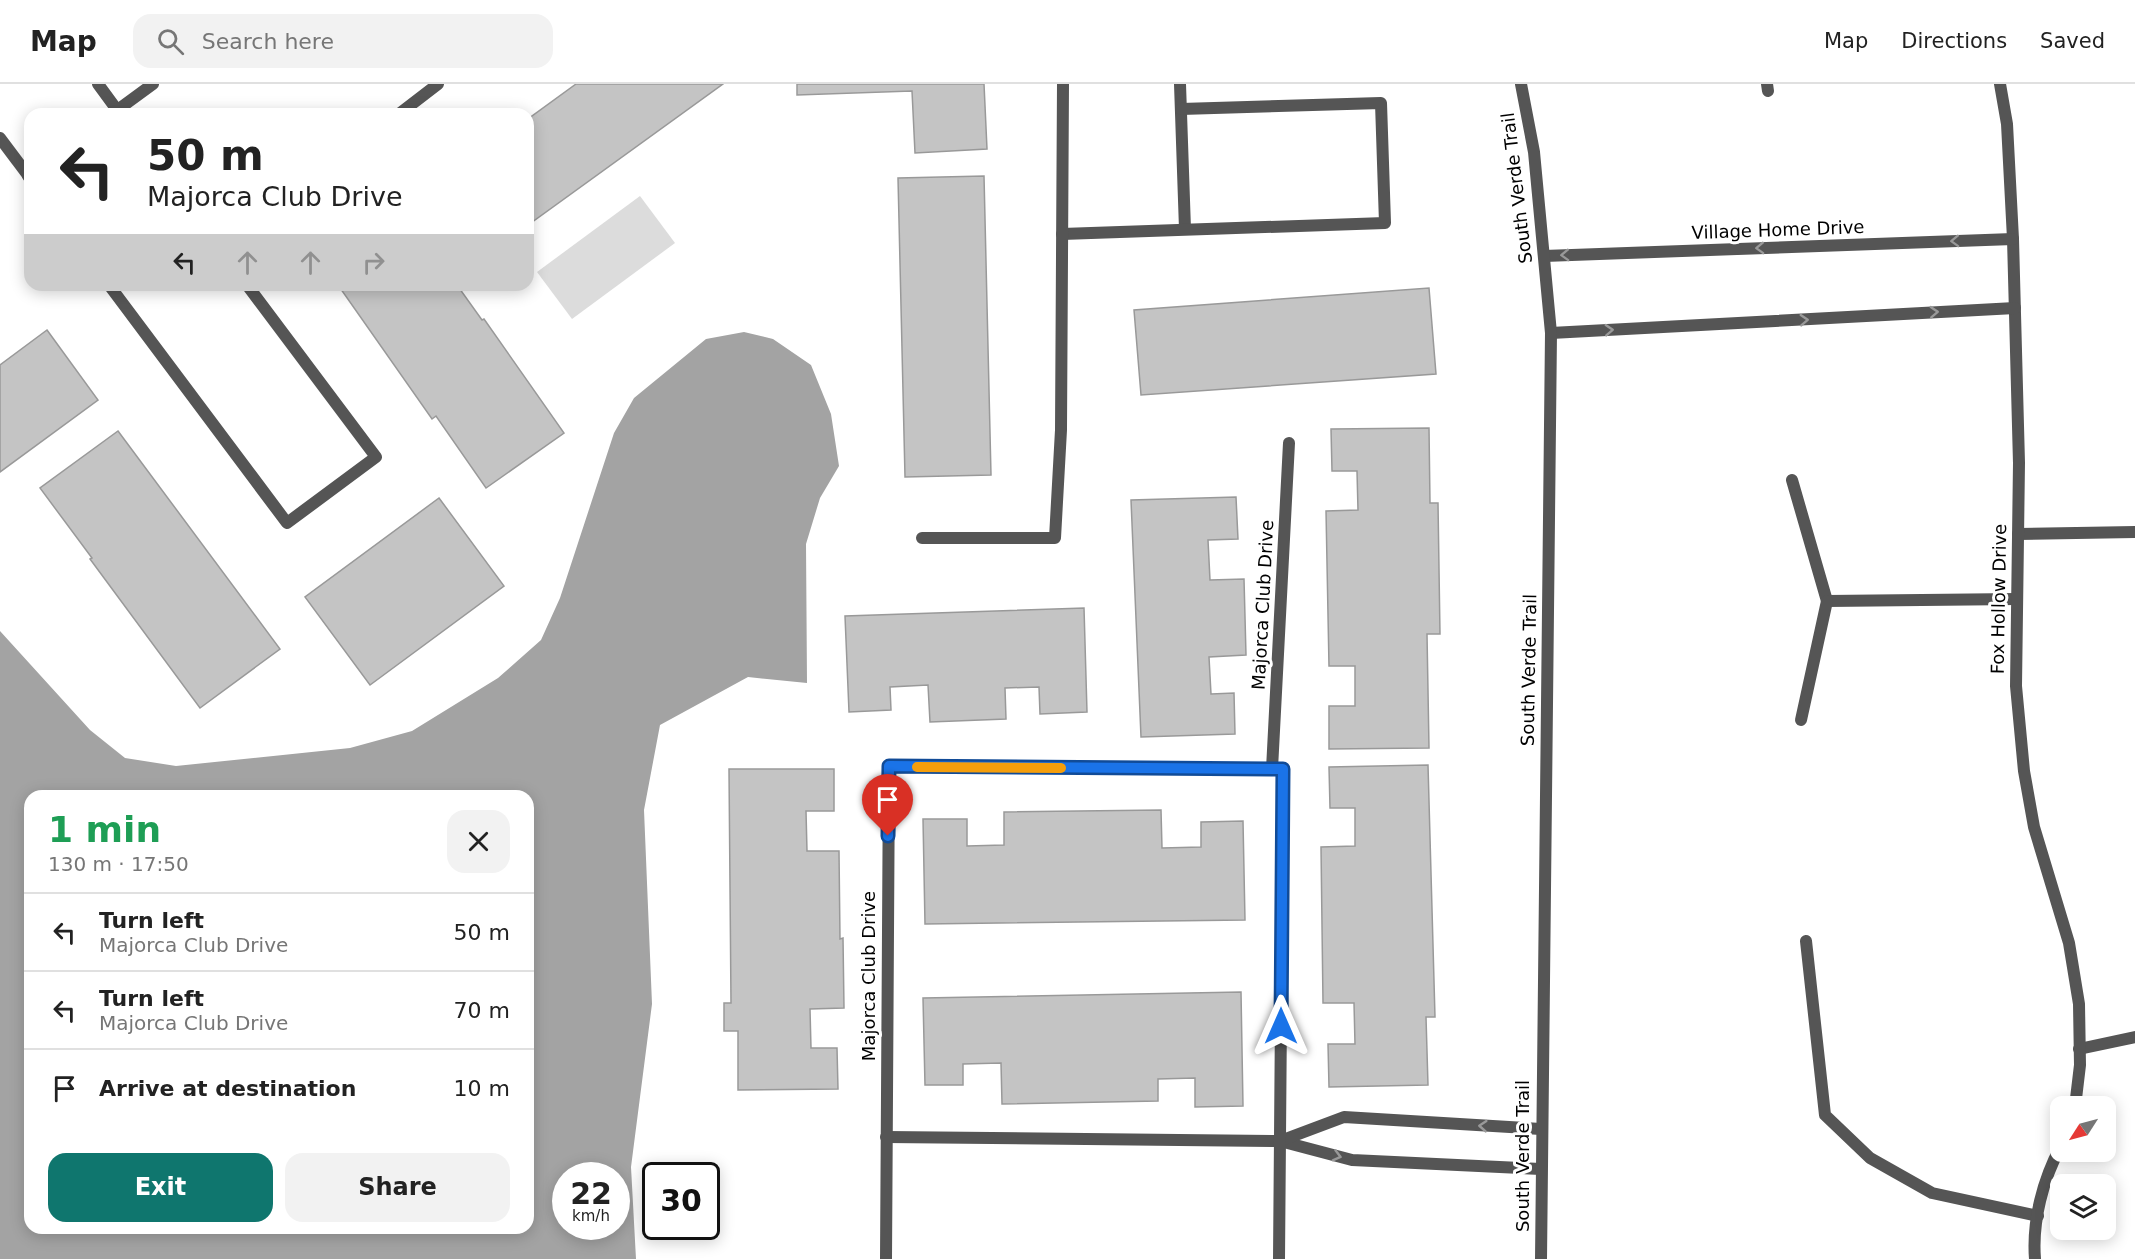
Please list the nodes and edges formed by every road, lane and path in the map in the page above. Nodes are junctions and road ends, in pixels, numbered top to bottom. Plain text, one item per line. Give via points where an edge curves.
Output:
1 (98, 84) edge
2 (153, 84) edge
3 (438, 84) edge
4 (1063, 84) edge
5 (1180, 84) edge
6 (1521, 84) edge
7 (2000, 84) edge
8 (114, 108) edge
9 (123, 108) edge
10 (407, 108) edge
11 (1181, 109) junction
12 (0, 138) edge
13 (24, 169) edge
14 (1185, 229) junction
15 (1062, 234) junction
16 (2013, 240) junction
17 (1544, 255) junction
18 (114, 291) edge
19 (252, 291) edge
20 (2015, 308) junction
21 (1551, 333) junction
22 (1289, 443) dead end
23 (1792, 480) dead end
24 (2135, 532) edge
25 (2018, 534) junction
26 (922, 538) dead end
27 (2017, 599) junction
28 (1827, 601) junction
29 (1801, 720) dead end
30 (1272, 769) junction
31 (1806, 941) dead end
32 (2135, 1037) edge
33 (2079, 1049) junction
34 (2076, 1096) edge
35 (1541, 1129) junction
36 (886, 1137) junction
37 (1280, 1141) junction
38 (2053, 1162) edge
39 (1541, 1169) junction
40 (2038, 1216) junction
41 (886, 1259) edge
42 (1279, 1259) edge
43 (1541, 1259) edge
44 (2035, 1259) edge

1 - 8 street
2 - 9 street
3 - 10 street
4 - 15 street
5 - 11 street
6 - 17 street, South Verde Trail via 1534,152
7 - 16 street, Fox Hollow Drive via 2007,124
11 - 14 street
11 - 14 street via 1381,103 1385,223
12 - 13 street
14 - 15 street
15 - 26 street via 1061,430 1055,538
16 -> 17 street, Village Home Drive
16 - 20 street, Fox Hollow Drive
17 - 21 street, South Verde Trail
18 - 19 street via 287,523 376,457
21 -> 20 street
20 - 25 street, Fox Hollow Drive
21 - 35 street, South Verde Trail
22 - 30 street, Majorca Club Drive
23 - 28 street
24 - 25 street
25 - 27 street, Fox Hollow Drive
27 - 28 street
27 - 33 street, Fox Hollow Drive via 2016,686 2024,771 2034,827 2069,944 2079,1004
28 - 29 street
30 - 36 street, Majorca Club Drive via 889,766
30 - 37 street via 1283,769
31 - 40 street via 1825,1115 1870,1158 1932,1193
32 - 33 street
33 - 34 street, Fox Hollow Drive
35 -> 37 street via 1344,1117
35 - 39 street, South Verde Trail
36 - 37 street
36 - 41 street, Majorca Club Drive
37 -> 39 street via 1352,1160
37 - 42 street
38 - 40 street
39 - 43 street, South Verde Trail
40 - 44 street

